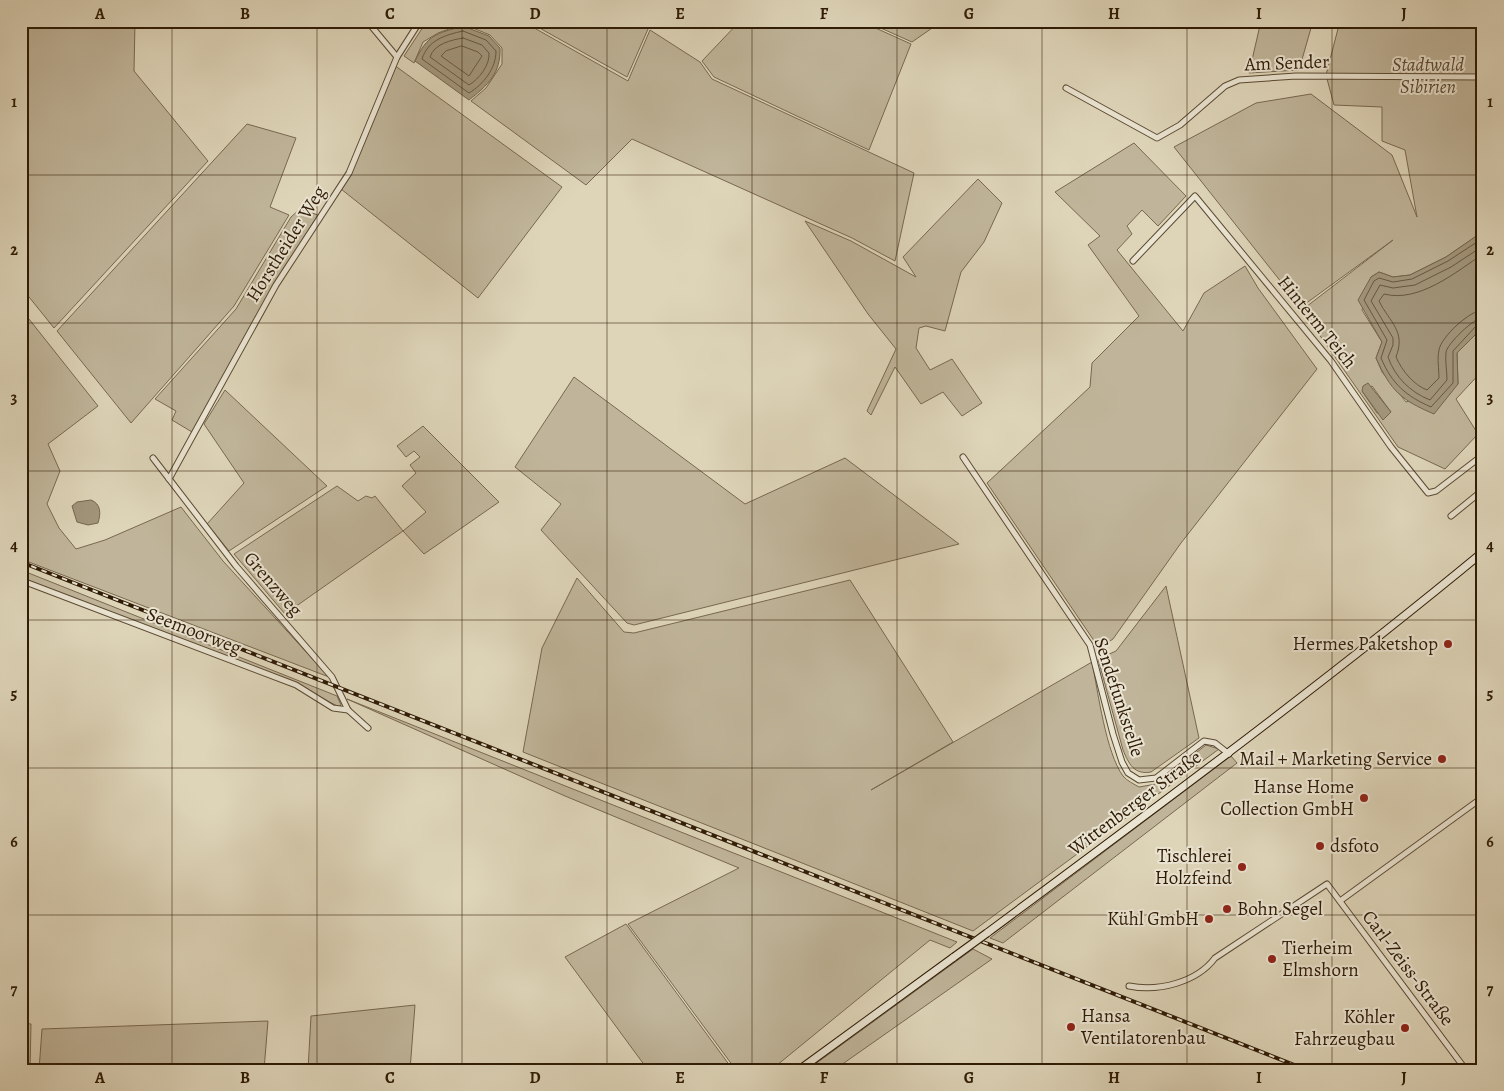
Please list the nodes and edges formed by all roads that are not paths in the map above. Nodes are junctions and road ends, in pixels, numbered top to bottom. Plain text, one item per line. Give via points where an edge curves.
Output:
1 (367, 21) edge
2 (420, 21) edge
3 (397, 56) junction
4 (1483, 77) edge
5 (1066, 88) dead end
6 (1133, 261) dead end
7 (1483, 440) edge
8 (963, 457) dead end
9 (153, 458) dead end
10 (1481, 461) edge
11 (169, 479) junction
12 (1483, 490) edge
13 (1451, 516) dead end
14 (1482, 553) edge
15 (28, 583) dead end
16 (348, 710) junction
17 (368, 728) dead end
18 (1229, 754) junction
19 (1483, 797) edge
20 (1340, 901) junction
21 (1130, 986) dead end
22 (799, 1070) edge
23 (1466, 1070) edge

1 - 3 street
2 - 3 street, Horstheider Weg
3 - 11 street, Horstheider Weg via 349,173 276,285
4 - 5 street, Am Sender via 1296,76 1239,80 1225,86 1180,126 1158,138
6 - 10 street, Hinterm Teich via 1195,196 1331,361 1391,447 1428,492 1436,491
7 - 10 street via 1478,450
8 - 18 street, Sendefunkstelle via 1090,645 1113,734 1128,773 1139,780 1156,778 1204,741 1215,743
9 - 11 street, Grenzweg
11 - 16 street, Grenzweg via 236,566 332,677
12 - 13 street
14 - 18 main road, Wittenberger Straße
15 - 16 street, Seemoorweg via 296,686 333,708
16 - 17 street, Grenzweg
18 - 22 main road, Wittenberger Straße, bridge
19 - 20 street
20 - 21 street, Carl-Zeiss-Straße via 1327,884 1215,958 1208,968 1192,977 1156,988
20 - 23 street, Carl-Zeiss-Straße

